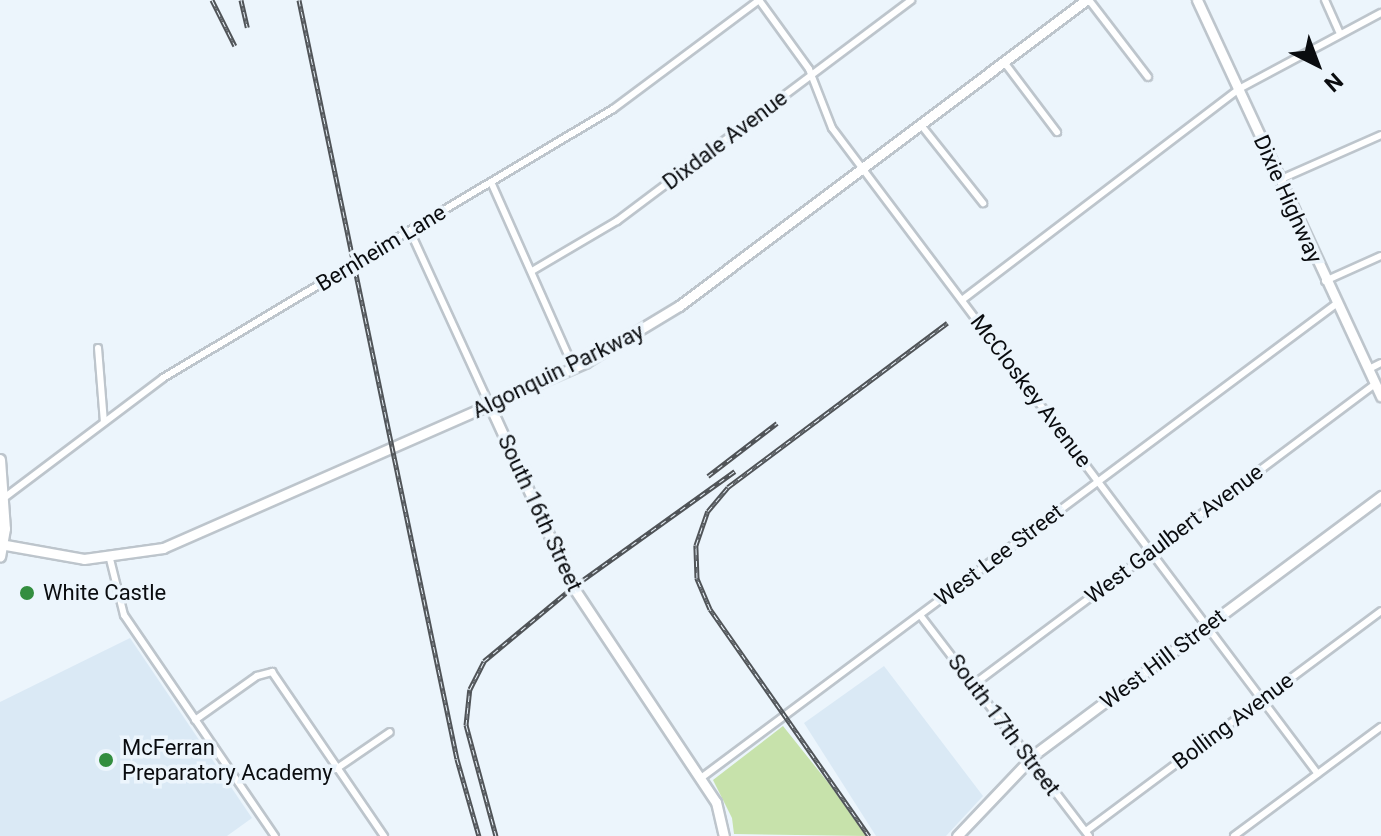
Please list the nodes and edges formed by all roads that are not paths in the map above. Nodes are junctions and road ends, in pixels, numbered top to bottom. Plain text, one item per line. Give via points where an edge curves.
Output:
1 (759, 0) edge
2 (911, 0) edge
3 (1088, 0) edge
4 (1197, 0) edge
5 (1325, 0) edge
6 (1381, 13) edge
7 (1340, 34) junction
8 (1004, 62) junction
9 (812, 75) junction
10 (1148, 77) dead end
11 (1239, 89) junction
12 (921, 125) junction
13 (1057, 132) dead end
14 (1381, 135) edge
15 (863, 169) junction
16 (1279, 180) junction
17 (491, 182) junction
18 (983, 203) dead end
19 (410, 231) junction
20 (1381, 256) edge
21 (532, 271) junction
22 (1325, 281) junction
23 (962, 300) junction
24 (1336, 304) junction
25 (98, 348) dead end
26 (1381, 363) edge
27 (574, 368) junction
28 (1369, 369) junction
29 (1375, 384) junction
30 (1381, 396) edge
31 (490, 406) junction
32 (104, 422) junction
33 (0, 460) edge
34 (1098, 481) junction
35 (1381, 496) edge
36 (4, 498) junction
37 (2, 544) edge
38 (1151, 551) junction
39 (0, 557) edge
40 (110, 559) junction
41 (1381, 611) edge
42 (920, 615) junction
43 (1207, 626) junction
44 (973, 685) junction
45 (1262, 700) junction
46 (195, 720) junction
47 (1381, 727) edge
48 (390, 732) dead end
49 (1030, 759) junction
50 (336, 769) junction
51 (1318, 774) junction
52 (701, 778) junction
53 (1088, 834) edge
54 (275, 836) edge
55 (384, 836) edge
56 (724, 836) edge
57 (957, 836) edge
58 (1234, 836) edge

1 - 9 street, McCloskey Avenue
1 - 17 street, Bernheim Lane via 636,94
2 - 9 street, Dixdale Avenue
3 - 8 street, Algonquin Parkway
3 - 10 street
4 - 11 street, Dixie Highway
5 - 7 street
6 - 7 street
7 - 11 street
8 - 12 street, Algonquin Parkway
8 - 13 street
9 - 15 street, McCloskey Avenue via 832,128
9 - 21 street, Dixdale Avenue via 617,221
11 - 16 street, Dixie Highway
11 - 23 street
12 - 15 street, Algonquin Parkway
12 - 18 street
14 - 16 street
15 - 23 street, McCloskey Avenue
15 - 27 street, Algonquin Parkway via 679,306
16 - 22 street, Dixie Highway
17 - 19 street, Bernheim Lane
17 - 21 street
19 - 31 street, South 16th Street
19 - 32 street, Bernheim Lane via 179,368
20 - 22 street
21 - 27 street
22 - 24 street, Dixie Highway
23 - 34 street, McCloskey Avenue
24 - 28 street, Dixie Highway
24 - 34 street, West Lee Street
25 - 32 street
26 - 28 street
27 - 31 street, Algonquin Parkway
28 - 29 street, Dixie Highway
29 - 30 street, Dixie Highway
29 - 38 street, West Gaulbert Avenue
31 - 40 street, Algonquin Parkway via 188,539
31 - 52 street, South 16th Street via 573,587
32 - 36 street, Bernheim Lane
33 - 36 main road
34 - 38 street, McCloskey Avenue
34 - 42 street, West Lee Street
35 - 43 street, West Hill Street
36 - 37 main road
37 - 39 main road
37 - 40 street, Algonquin Parkway via 41,555
38 - 43 street, McCloskey Avenue
38 - 44 street, West Gaulbert Avenue
40 - 46 street via 124,615
41 - 45 street, Bolling Avenue
42 - 44 street, South 17th Street
42 - 52 street, West Lee Street
43 - 45 street, McCloskey Avenue
43 - 49 street, West Hill Street
44 - 49 street, South 17th Street
45 - 51 street, McCloskey Avenue
45 - 53 street, Bolling Avenue
46 - 50 street via 257,676 272,672
46 - 54 street
47 - 51 street
48 - 50 street
49 - 53 street, South 17th Street
49 - 57 street, West Hill Street
50 - 55 street
51 - 58 street
52 - 56 street, South 16th Street via 721,813

